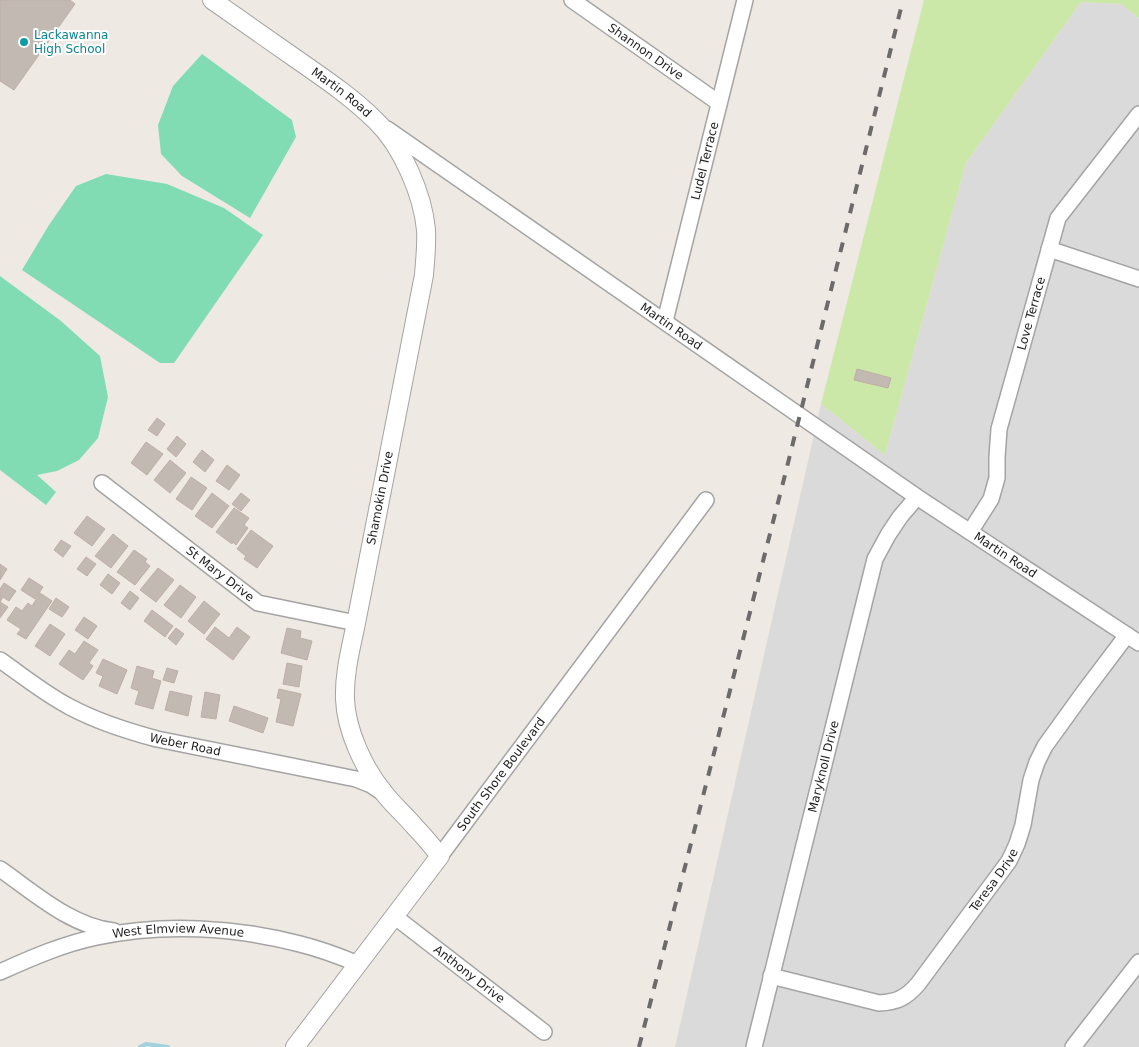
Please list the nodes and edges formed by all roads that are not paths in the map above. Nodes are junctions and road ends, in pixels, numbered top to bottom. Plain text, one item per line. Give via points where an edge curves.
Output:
1 (212, 0) edge
2 (572, 0) edge
3 (745, 0) edge
4 (719, 103) junction
5 (1139, 114) edge
6 (378, 123) junction
7 (1049, 249) junction
8 (1139, 279) edge
9 (665, 321) junction
10 (102, 483) dead end
11 (917, 497) junction
12 (706, 500) dead end
13 (970, 532) junction
14 (356, 623) junction
15 (1133, 639) edge
16 (0, 660) edge
17 (385, 794) junction
18 (440, 856) junction
19 (0, 868) edge
20 (394, 916) junction
21 (128, 932) junction
22 (1139, 962) edge
23 (358, 964) junction
24 (0, 972) edge
25 (771, 976) junction
26 (544, 1032) dead end
27 (295, 1047) edge
28 (754, 1047) edge
29 (1073, 1047) edge

1 - 6 street, Martin Road via 334,86
2 - 4 street, Shannon Drive
3 - 4 street, Ludel Terrace
4 - 9 street, Ludel Terrace
5 - 7 street, Love Terrace via 1058,218
6 - 9 street, Martin Road
6 - 14 street, Shamokin Drive via 395,145 416,189 426,230 426,253
7 - 8 street
7 - 13 street, Love Terrace via 1000,429 997,478 991,499
9 - 11 street, Martin Road
10 - 14 street, St Mary Drive via 258,603
11 - 13 street, Martin Road
11 - 25 street, Maryknoll Drive via 888,534 875,559
12 - 18 street, South Shore Boulevard
13 - 15 street, Martin Road
14 - 17 street, Shamokin Drive via 345,679 348,721 365,766
15 - 25 street, Teresa Drive via 1084,692 1045,746 1031,780 1018,844 1009,861 910,993 889,1003 879,1003
16 - 17 street, Weber Road via 69,707 132,732 356,779
17 - 18 street, Shamokin Drive
18 - 20 street, South Shore Boulevard
19 - 21 street via 72,918 89,925
20 - 23 street, South Shore Boulevard
20 - 26 street, Anthony Drive
21 - 23 street, West Elmview Avenue via 183,929 257,934 301,944
21 - 24 street, West Elmview Avenue via 57,948
22 - 29 street
23 - 27 street, South Shore Boulevard
25 - 28 street, Maryknoll Drive

